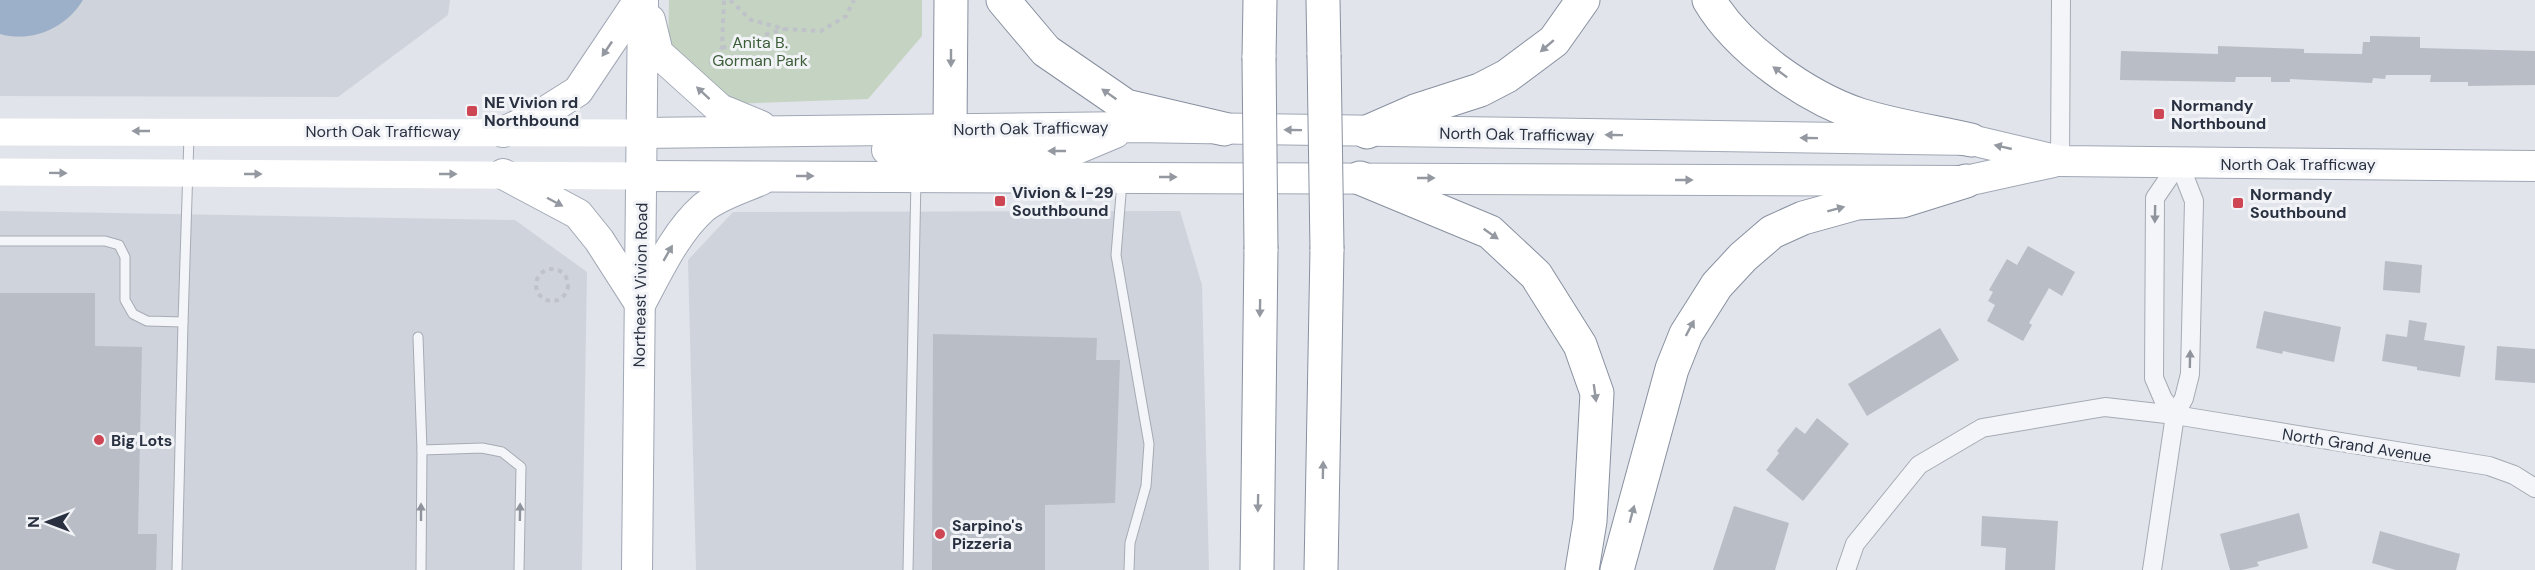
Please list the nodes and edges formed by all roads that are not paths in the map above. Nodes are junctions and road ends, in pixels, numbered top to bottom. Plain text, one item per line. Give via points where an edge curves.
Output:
1 (642, 0) edge
2 (951, 0) edge
3 (1003, 0) edge
4 (1260, 0) edge
5 (1323, 0) edge
6 (1583, 0) edge
7 (1709, 0) edge
8 (2061, 0) edge
9 (1132, 127) junction
10 (951, 129) junction
11 (1224, 129) junction
12 (189, 130) junction
13 (772, 131) junction
14 (0, 132) edge
15 (503, 132) junction
16 (1367, 132) junction
17 (641, 133) junction
18 (1971, 140) junction
19 (2060, 161) junction
20 (2179, 163) junction
21 (2535, 166) edge
22 (0, 172) edge
23 (188, 174) junction
24 (503, 174) junction
25 (642, 176) junction
26 (772, 176) junction
27 (916, 176) junction
28 (1122, 177) junction
29 (1360, 178) junction
30 (1966, 181) junction
31 (0, 241) edge
32 (640, 304) junction
33 (183, 322) junction
34 (418, 337) dead end
35 (2175, 415) junction
36 (422, 450) junction
37 (2514, 475) junction
38 (2535, 477) edge
39 (2535, 488) edge
40 (177, 570) edge
41 (421, 570) edge
42 (519, 570) edge
43 (637, 570) edge
44 (908, 570) edge
45 (1130, 570) edge
46 (1257, 570) edge
47 (1321, 570) edge
48 (1582, 570) edge
49 (1617, 570) edge
50 (1846, 570) edge
51 (2152, 570) edge

13 -> 1 main road via 720,109 658,53
1 -> 15 main road via 578,91
1 - 17 main road, Northeast Vivion Road
2 -> 10 highway
11 -> 3 highway via 1126,106 1046,51
4 -> 46 highway, bridge
47 -> 5 highway, bridge via 1327,249
6 -> 16 highway via 1554,41 1507,76
18 -> 7 highway via 1860,115 1829,102 1759,56
8 - 19 street
9 - 10 main road, North Oak Trafficway
9 - 11 main road, North Oak Trafficway
9 -> 25 main road via 1072,151 727,149
10 - 13 main road, North Oak Trafficway
16 -> 11 main road, North Oak Trafficway
12 -> 14 main road, North Oak Trafficway
12 - 15 main road, North Oak Trafficway
12 - 23 lane
13 - 17 main road, North Oak Trafficway
15 - 17 main road, North Oak Trafficway
18 -> 16 main road, North Oak Trafficway
17 - 25 main road, Northeast Vivion Road
19 -> 18 main road, North Oak Trafficway
19 - 20 main road, North Oak Trafficway
19 - 30 main road, North Oak Trafficway
20 - 21 main road, North Oak Trafficway
35 -> 20 street via 2190,374 2194,213 2194,201
20 -> 35 street via 2156,198 2154,378
22 -> 23 main road, North Oak Trafficway
23 -> 24 main road, North Oak Trafficway
23 - 33 lane
24 - 25 main road, North Oak Trafficway
24 -> 32 main road via 578,214
25 - 26 main road, North Oak Trafficway
25 - 32 main road, Northeast Vivion Road
26 -> 27 main road, North Oak Trafficway
32 -> 26 main road via 672,246 703,208
27 - 28 main road, North Oak Trafficway
27 - 44 lane
28 -> 29 main road, North Oak Trafficway
28 - 45 lane via 1116,255 1149,444 1146,486 1130,543
29 -> 30 main road, North Oak Trafficway
29 -> 48 highway via 1490,232 1536,275 1581,345 1597,393 1590,521
49 -> 30 highway via 1672,369 1686,334 1717,285 1772,232 1803,218 1857,203 1902,201
31 - 33 lane via 105,241 118,245 125,257 126,300 133,314 147,321
32 - 43 main road, Northeast Vivion Road
33 - 40 lane
34 - 36 lane
35 - 37 street, North Grand Avenue via 2489,466
35 - 50 street, North Grand Avenue via 2105,408 1982,428 1919,465 1855,544
35 - 51 street
41 -> 36 lane
42 -> 36 lane via 521,467 502,452 482,448
37 - 38 street
37 - 39 street, North Grand Avenue

